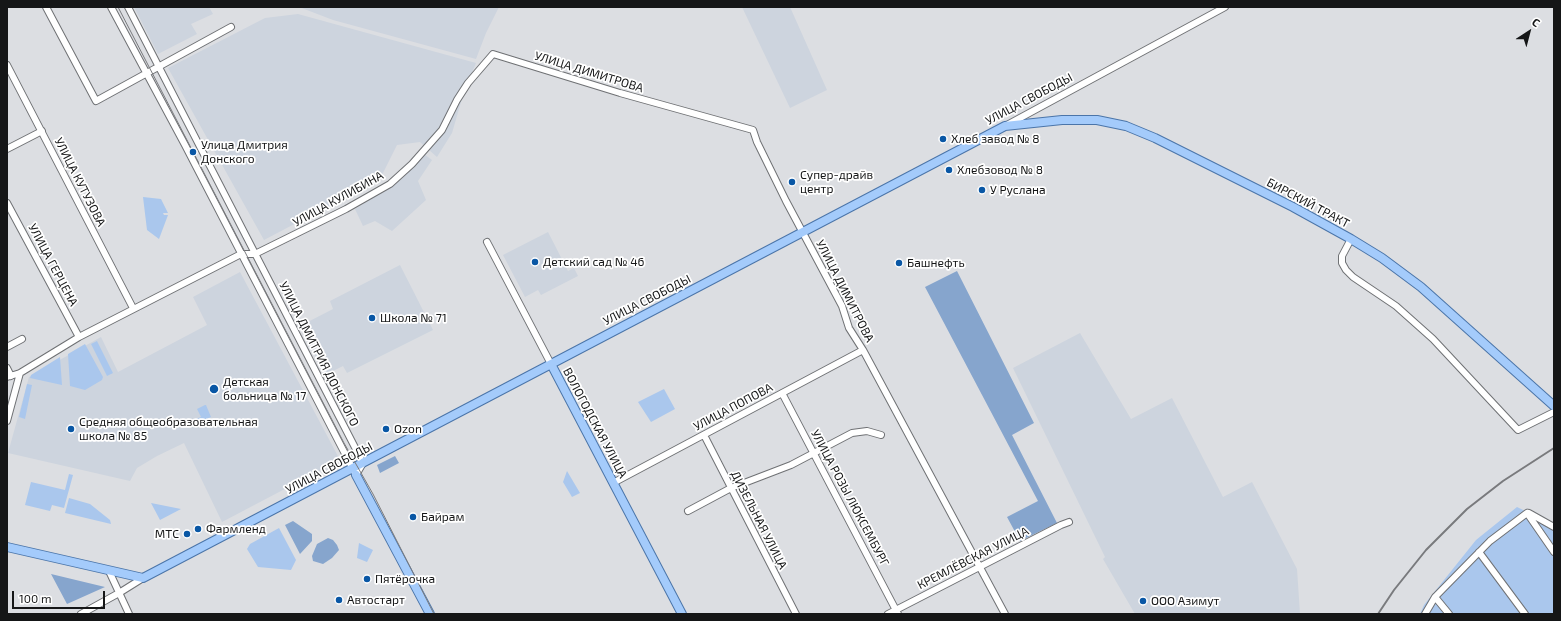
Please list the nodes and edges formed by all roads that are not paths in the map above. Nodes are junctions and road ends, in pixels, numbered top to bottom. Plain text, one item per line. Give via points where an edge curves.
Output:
1 (46, 7) edge
2 (111, 7) edge
3 (128, 7) edge
4 (1225, 7) edge
5 (231, 27) dead end
6 (493, 54) joint
7 (7, 65) edge
8 (158, 66) junction
9 (146, 74) junction
10 (1005, 126) junction
11 (42, 131) junction
12 (7, 149) edge
13 (7, 203) edge
14 (803, 233) junction
15 (1351, 239) junction
16 (487, 242) dead end
17 (241, 254) junction
18 (256, 254) junction
19 (133, 308) junction
20 (79, 337) junction
21 (22, 339) dead end
22 (7, 347) edge
23 (863, 350) junction
24 (551, 364) junction
25 (7, 368) edge
26 (20, 373) junction
27 (9, 377) edge
28 (782, 393) junction
29 (1554, 406) edge
30 (1554, 412) edge
31 (7, 421) edge
32 (704, 435) junction
33 (882, 435) dead end
34 (813, 452) junction
35 (364, 463) junction
36 (354, 472) junction
37 (613, 483) junction
38 (731, 488) junction
39 (688, 510) dead end
40 (1527, 513) junction
41 (1069, 522) dead end
42 (1554, 527) edge
43 (7, 547) edge
44 (1479, 552) junction
45 (1554, 552) edge
46 (981, 567) junction
47 (109, 571) junction
48 (143, 578) junction
49 (119, 594) junction
50 (1435, 597) junction
51 (897, 612) edge
52 (80, 614) edge
53 (129, 614) edge
54 (430, 614) edge
55 (682, 614) edge
56 (796, 614) edge
57 (888, 614) edge
58 (1005, 614) edge
59 (1425, 614) edge
60 (1450, 614) edge
61 (1525, 614) edge

1 - 9 street via 96,101
2 - 9 street, УЛИЦА ДМИТРИЯ ДОНСКОГО
3 - 8 street, УЛИЦА ДМИТРИЯ ДОНСКОГО
4 - 10 street, УЛИЦА СВОБОДЫ
5 - 8 street
6 - 14 street, УЛИЦА ДИМИТРОВА via 753,130
6 - 18 street, УЛИЦА КУЛИБИНА via 468,83 442,130 390,184
7 - 11 street, УЛИЦА КУТУЗОВА
8 - 9 street
8 - 18 street, УЛИЦА ДМИТРИЯ ДОНСКОГО
9 - 17 street, УЛИЦА ДМИТРИЯ ДОНСКОГО
10 - 14 main road, УЛИЦА СВОБОДЫ
10 - 15 main road, БИРСКИЙ ТРАКТ via 1085,119 1126,126 1293,207
11 - 12 street
11 - 19 street, УЛИЦА КУТУЗОВА
13 - 20 street, УЛИЦА ГЕРЦЕНА
14 - 23 street, УЛИЦА ДИМИТРОВА via 842,306 849,328
14 - 24 main road, УЛИЦА СВОБОДЫ
15 - 29 main road, БИРСКИЙ ТРАКТ via 1415,282
15 - 30 street via 1342,256 1346,270 1396,306 1433,339 1518,430
16 - 24 street, ВОЛОГОДСКАЯ УЛИЦА
17 - 18 street
17 - 19 street
17 - 36 street, УЛИЦА ДМИТРИЯ ДОНСКОГО
18 - 35 street, УЛИЦА ДМИТРИЯ ДОНСКОГО
19 - 20 street
20 - 26 street
21 - 22 street
23 - 28 street, УЛИЦА ПОПОВА
23 - 46 street, УЛИЦА ДИМИТРОВА
24 - 35 main road, УЛИЦА СВОБОДЫ
24 - 37 main road, ВОЛОГОДСКАЯ УЛИЦА
25 - 27 street
26 - 27 street
26 - 31 street
28 - 32 street, УЛИЦА ПОПОВА
28 - 34 street, УЛИЦА РОЗЫ ЛЮКСЕМБУРГ
32 - 37 street, УЛИЦА ПОПОВА
32 - 38 street, ДИЗЕЛЬНАЯ УЛИЦА
33 - 34 street via 867,431 852,433
34 - 38 street via 791,465
34 - 51 street, УЛИЦА РОЗЫ ЛЮКСЕМБУРГ
35 - 36 main road, УЛИЦА СВОБОДЫ
36 - 48 main road, УЛИЦА СВОБОДЫ
36 - 54 main road
37 - 55 main road, ВОЛОГОДСКАЯ УЛИЦА
38 - 39 street
38 - 56 street, ДИЗЕЛЬНАЯ УЛИЦА
40 - 42 street
40 - 44 street
40 - 45 street
41 - 46 street, КРЕМЛЁВСКАЯ УЛИЦА
43 - 47 main road
44 - 50 street
44 - 61 street
46 - 51 street, КРЕМЛЁВСКАЯ УЛИЦА
46 - 58 street, УЛИЦА ДИМИТРОВА
47 - 48 main road
47 - 49 street
48 - 49 street, УЛИЦА СВОБОДЫ
49 - 52 street, УЛИЦА СВОБОДЫ
49 - 53 street
50 - 59 street
50 - 60 street
51 - 57 street, КРЕМЛЁВСКАЯ УЛИЦА

